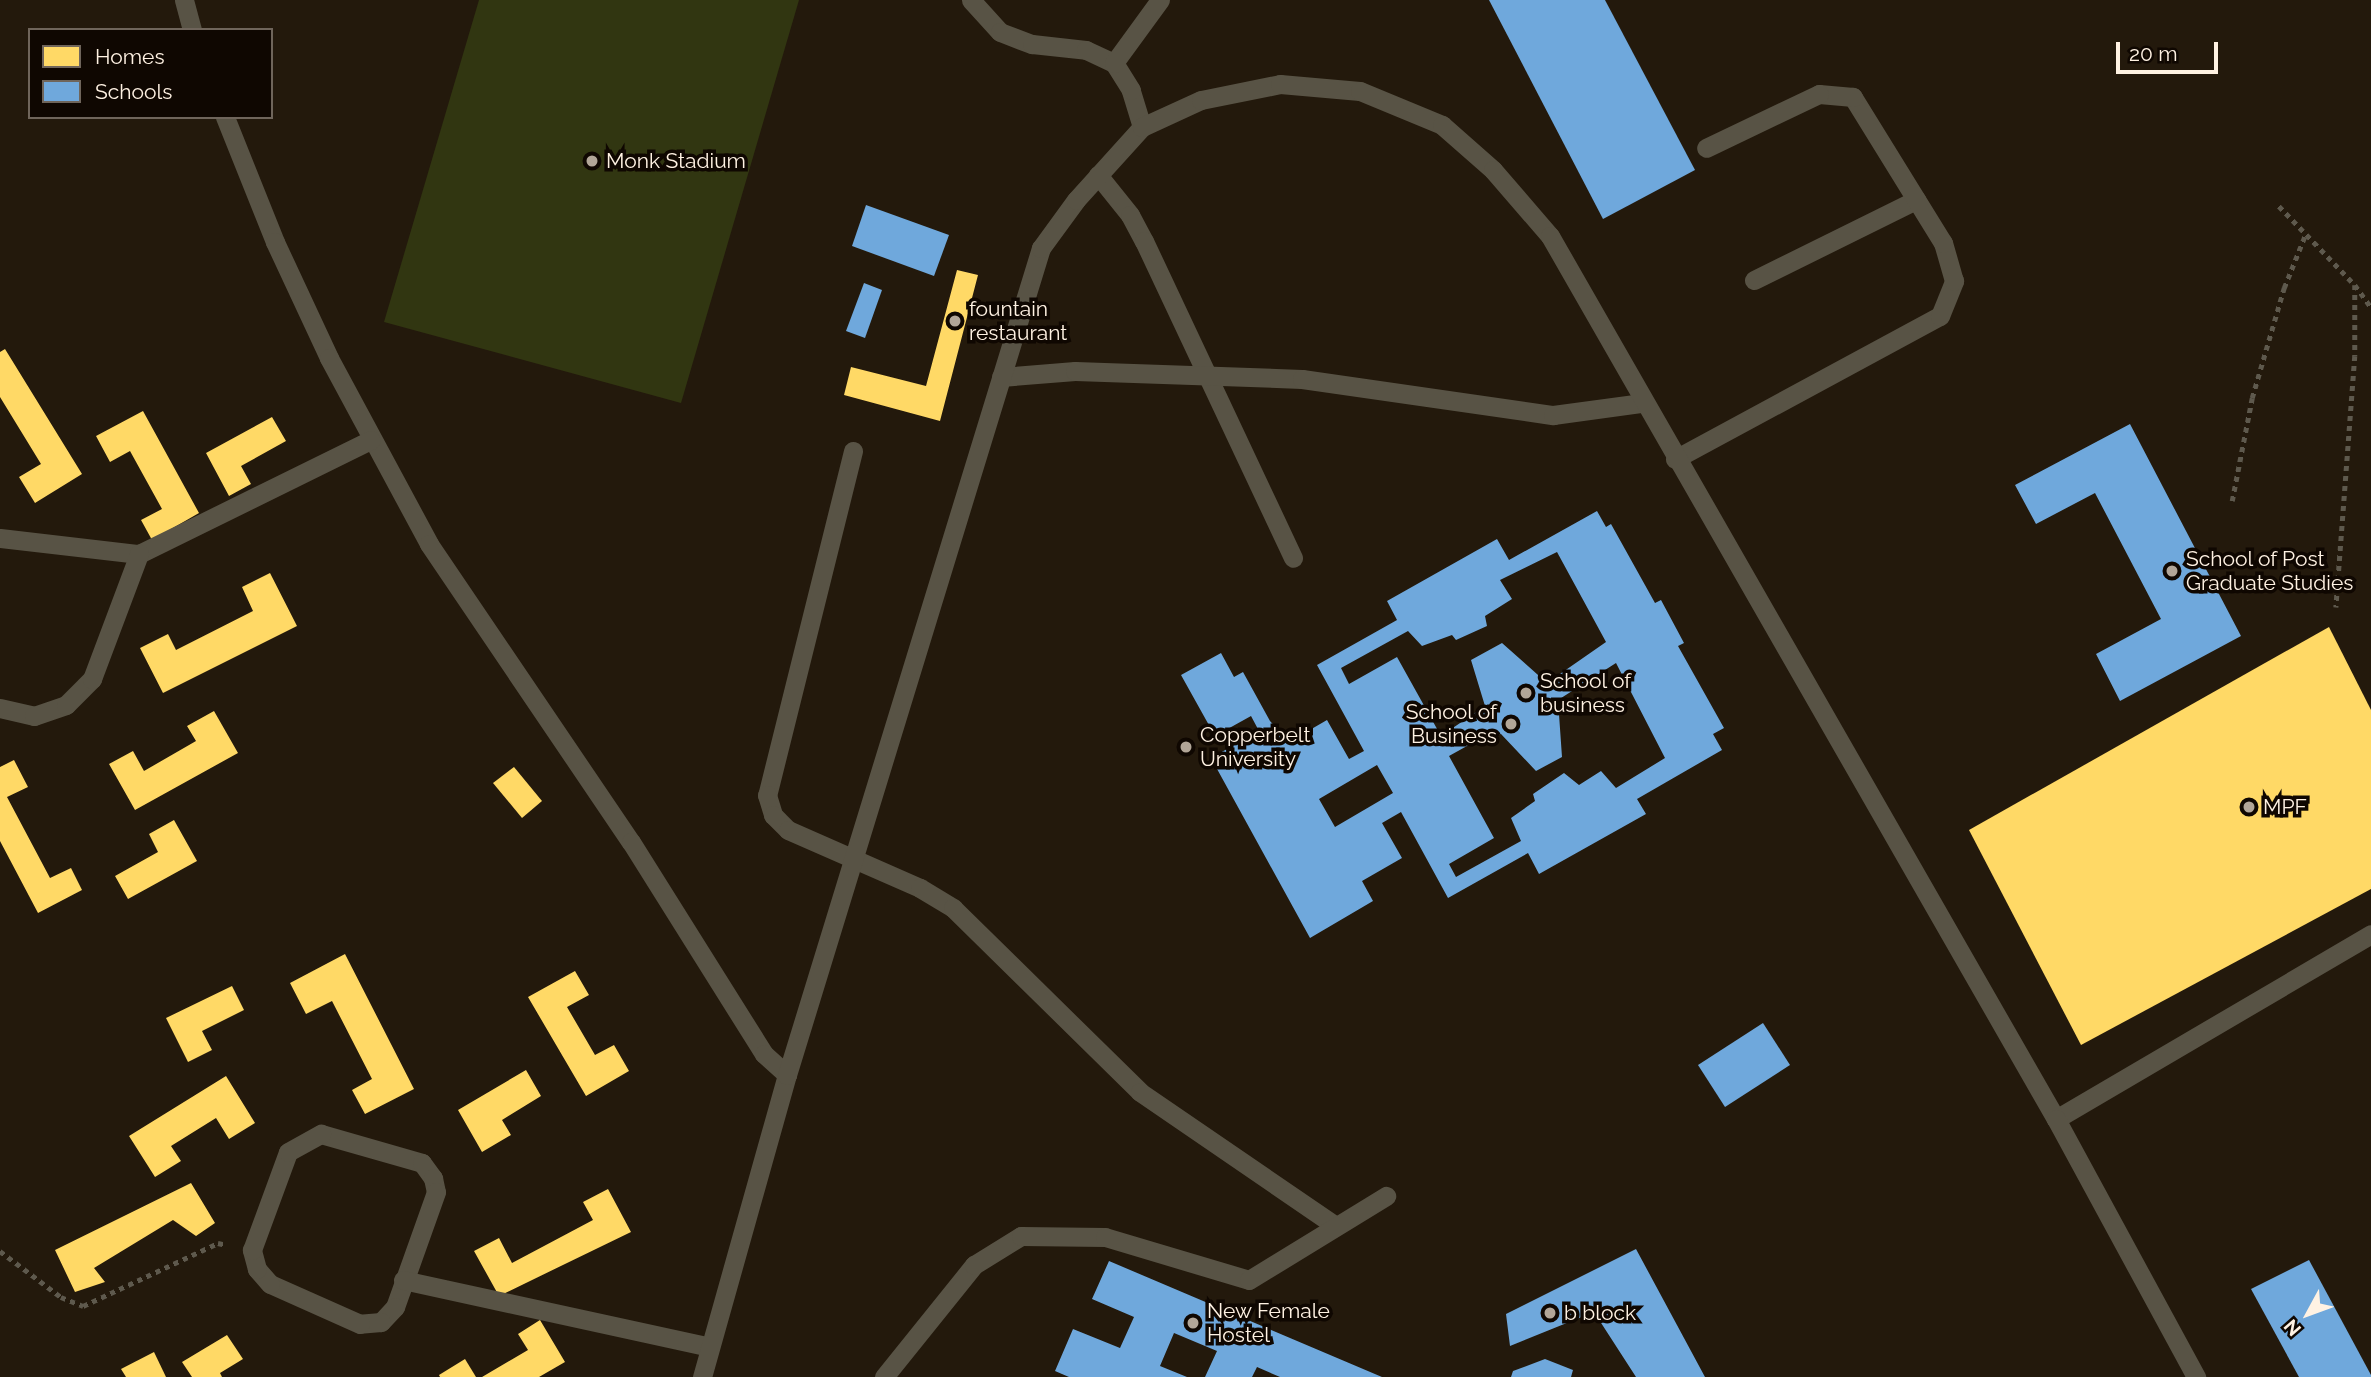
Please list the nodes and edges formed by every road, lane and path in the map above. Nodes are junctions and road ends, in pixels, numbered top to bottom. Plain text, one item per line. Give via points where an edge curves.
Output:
1 (184, 0) edge
2 (971, 0) edge
3 (1160, 0) edge
4 (191, 28) edge
5 (1114, 63) junction
6 (226, 119) edge
7 (1142, 127) junction
8 (1706, 148) dead end
9 (1098, 175) junction
10 (1916, 200) junction
11 (2279, 206) dead end
12 (2306, 233) junction
13 (1754, 280) dead end
14 (2355, 285) junction
15 (2371, 307) edge
16 (1209, 376) junction
17 (1001, 377) junction
18 (1642, 403) junction
19 (371, 440) junction
20 (853, 451) dead end
21 (1675, 459) junction
22 (2232, 501) dead end
23 (0, 538) edge
24 (139, 554) junction
25 (1293, 558) dead end
26 (2336, 607) dead end
27 (0, 708) edge
28 (853, 862) junction
29 (2371, 934) edge
30 (787, 1075) junction
31 (2056, 1119) junction
32 (1386, 1196) dead end
33 (1336, 1226) junction
34 (252, 1250) junction
35 (0, 1251) edge
36 (403, 1280) junction
37 (710, 1347) junction
38 (702, 1377) edge
39 (884, 1377) edge
40 (2196, 1377) edge

1 - 4 lane
2 - 5 lane via 1000,32 1032,44 1086,50
3 - 5 lane
5 - 7 lane via 1132,90
6 - 19 lane via 275,242
7 - 9 lane
7 - 18 lane via 1201,100 1280,84 1360,91 1442,125 1493,170 1550,236
8 - 10 lane via 1819,94 1853,97
9 - 16 lane via 1130,215
9 - 17 lane via 1041,248
10 - 13 lane
10 - 21 lane via 1943,243 1955,281 1940,316
11 - 12 path
12 - 14 path
12 - 22 path via 2284,288 2252,398
14 - 15 path
14 - 26 path
16 - 17 lane via 1075,371
16 - 18 lane via 1313,381 1553,415
16 - 25 lane
17 - 28 lane
18 - 21 lane
19 - 24 lane
19 - 30 lane via 429,544 631,842 764,1054
20 - 28 lane via 767,795 773,815 788,830
21 - 31 lane
23 - 24 lane
24 - 27 lane via 92,679 66,705 34,716
28 - 30 lane
28 - 33 lane via 920,888 953,908 1140,1092
29 - 31 lane
30 - 37 lane
31 - 40 lane
32 - 33 lane
33 - 39 lane via 1249,1280 1105,1237 1021,1236 974,1265
34 - 35 path via 218,1243 83,1306 61,1297
34 - 36 lane via 257,1269 270,1284 360,1324 381,1322 395,1307
34 - 36 lane via 288,1152 321,1134 422,1163 433,1178 436,1192
36 - 37 lane
37 - 38 lane

